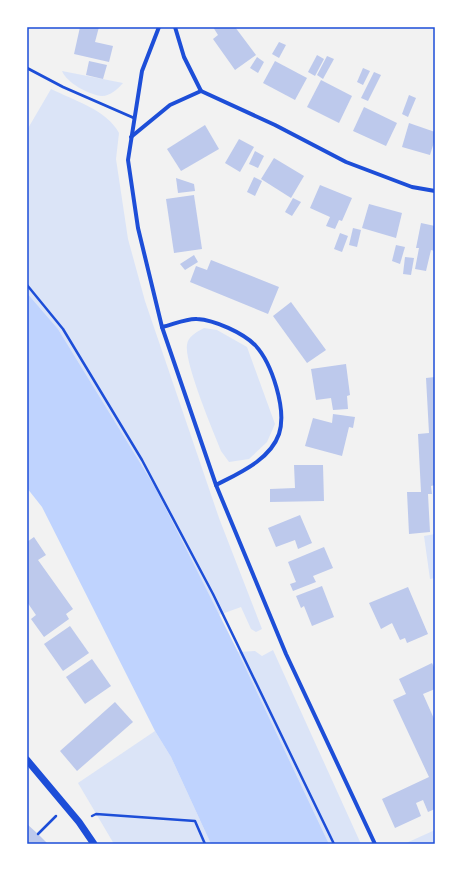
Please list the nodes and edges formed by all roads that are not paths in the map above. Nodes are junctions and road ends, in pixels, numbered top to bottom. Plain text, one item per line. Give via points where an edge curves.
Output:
1 (159, 27) edge
2 (175, 27) edge
3 (27, 68) edge
4 (201, 91) junction
5 (134, 118) junction
6 (130, 137) junction
7 (435, 191) edge
8 (162, 327) junction
9 (216, 485) junction
10 (27, 760) edge
11 (94, 844) edge
12 (375, 844) edge

1 - 5 street via 142,71
2 - 4 street via 184,57
3 - 5 lane
4 - 6 street via 170,105
4 - 7 street via 275,125 346,162 412,187
5 - 6 street
6 - 8 street via 128,160 138,228
8 - 9 street
8 - 9 street via 197,319 236,330 256,346 272,374 281,403 279,435 252,467
9 - 12 street via 286,654
10 - 11 street

